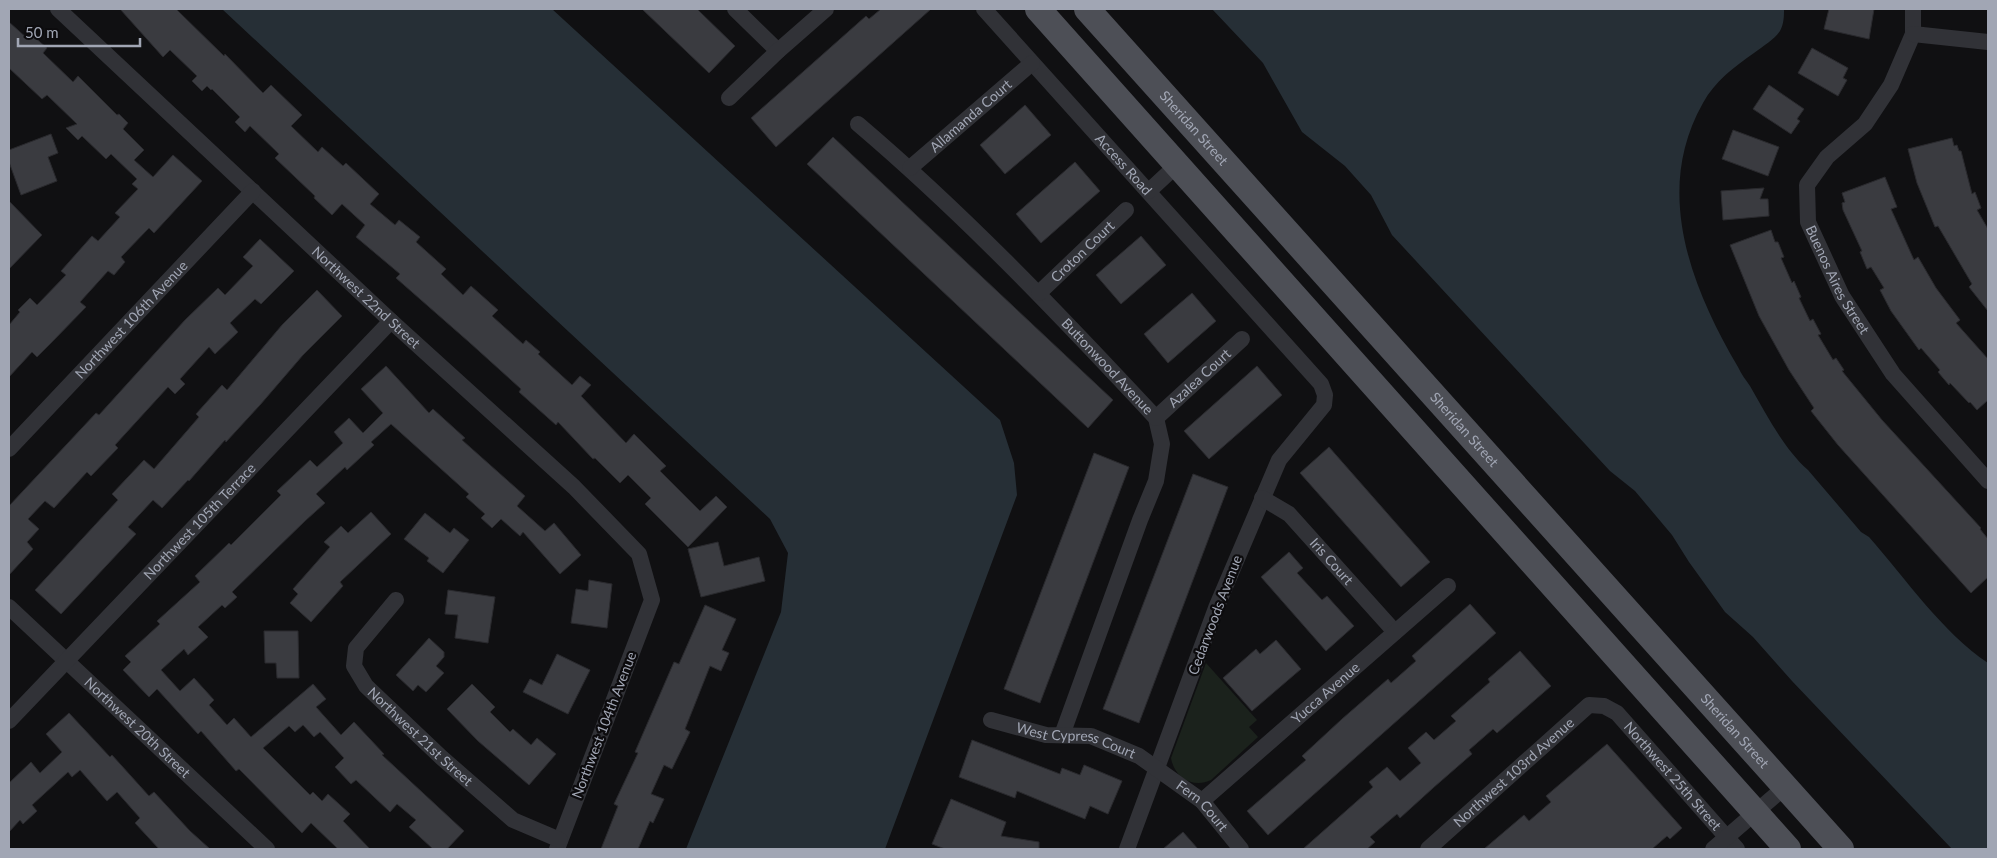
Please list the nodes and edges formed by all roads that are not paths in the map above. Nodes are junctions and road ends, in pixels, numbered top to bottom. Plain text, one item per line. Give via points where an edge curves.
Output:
1 (58, 9) edge
2 (735, 9) edge
3 (826, 9) edge
4 (984, 9) edge
5 (1038, 9) edge
6 (1087, 9) edge
7 (1913, 9) edge
8 (1913, 34) junction
9 (1988, 42) edge
10 (1988, 48) edge
11 (778, 51) junction
12 (1032, 63) junction
13 (729, 98) dead end
14 (858, 124) dead end
15 (1177, 165) junction
16 (910, 168) junction
17 (253, 191) junction
18 (1148, 191) junction
19 (1126, 210) dead end
20 (1039, 293) junction
21 (391, 321) junction
22 (1242, 339) dead end
23 (1325, 395) joint
24 (1156, 418) junction
25 (9, 449) edge
26 (1988, 481) edge
27 (1262, 498) junction
28 (1448, 586) dead end
29 (396, 600) dead end
30 (652, 600) joint
31 (9, 607) edge
32 (1395, 632) junction
33 (65, 661) junction
34 (1604, 706) joint
35 (991, 720) dead end
36 (9, 721) edge
37 (1062, 736) junction
38 (1157, 768) junction
39 (1785, 788) junction
40 (1202, 801) junction
41 (1755, 813) junction
42 (1732, 843) edge
43 (558, 845) edge
44 (267, 849) edge
45 (1127, 849) edge
46 (1241, 849) edge
47 (1428, 849) edge
48 (1713, 849) edge
49 (1788, 849) edge
50 (1841, 849) edge

1 - 17 street, Northwest 22nd Street
2 - 11 street
3 - 11 street
4 - 12 street, Access Road
5 - 15 main road
6 - 39 main road, Sheridan Street
7 - 8 street, Buenos Aires Street
8 - 9 street
8 - 26 street, Buenos Aires Street via 1891,85 1865,124 1827,157 1807,185 1808,222 1842,296 1893,374
9 - 10 street
11 - 13 street
12 - 16 street, Allamanda Court
12 - 18 street, Access Road
14 - 16 street, Buttonwood Avenue
15 - 18 street
15 - 41 main road
16 - 20 street, Buttonwood Avenue
17 - 21 street, Northwest 22nd Street
17 - 25 street, Northwest 106th Avenue
18 - 23 street, Access Road via 1321,384
19 - 20 street, Croton Court
20 - 24 street, Buttonwood Avenue
21 - 30 street, Northwest 22nd Street via 574,487 639,554
21 - 33 street, Northwest 105th Terrace
22 - 24 street, Azalea Court
23 - 27 street, Cedarwoods Avenue via 1324,406 1279,460
24 - 37 street, Buttonwood Avenue via 1162,444 1156,481
27 - 32 street, Iris Court via 1289,514
27 - 38 street, Cedarwoods Avenue via 1216,608
28 - 32 street, Yucca Avenue
29 - 43 street, Northwest 21st Street via 356,648 354,666 366,686 512,820
30 - 43 street, Northwest 104th Avenue
31 - 33 street, Northwest 20th Street
32 - 40 street, Yucca Avenue
33 - 36 street, Northwest 105th Terrace
33 - 44 street, Northwest 20th Street
34 - 42 street, Northwest 25th Street via 1616,713
34 - 47 street, Northwest 103rd Avenue via 1589,705
35 - 37 street, West Cypress Court via 1046,735
37 - 38 street, West Cypress Court via 1091,736 1139,756
38 - 40 street, Fern Court
38 - 45 street, Cedarwoods Avenue
39 - 41 street
39 - 50 main road, Sheridan Street
40 - 46 street, Fern Court
41 - 42 street
41 - 49 main road
42 - 48 street

